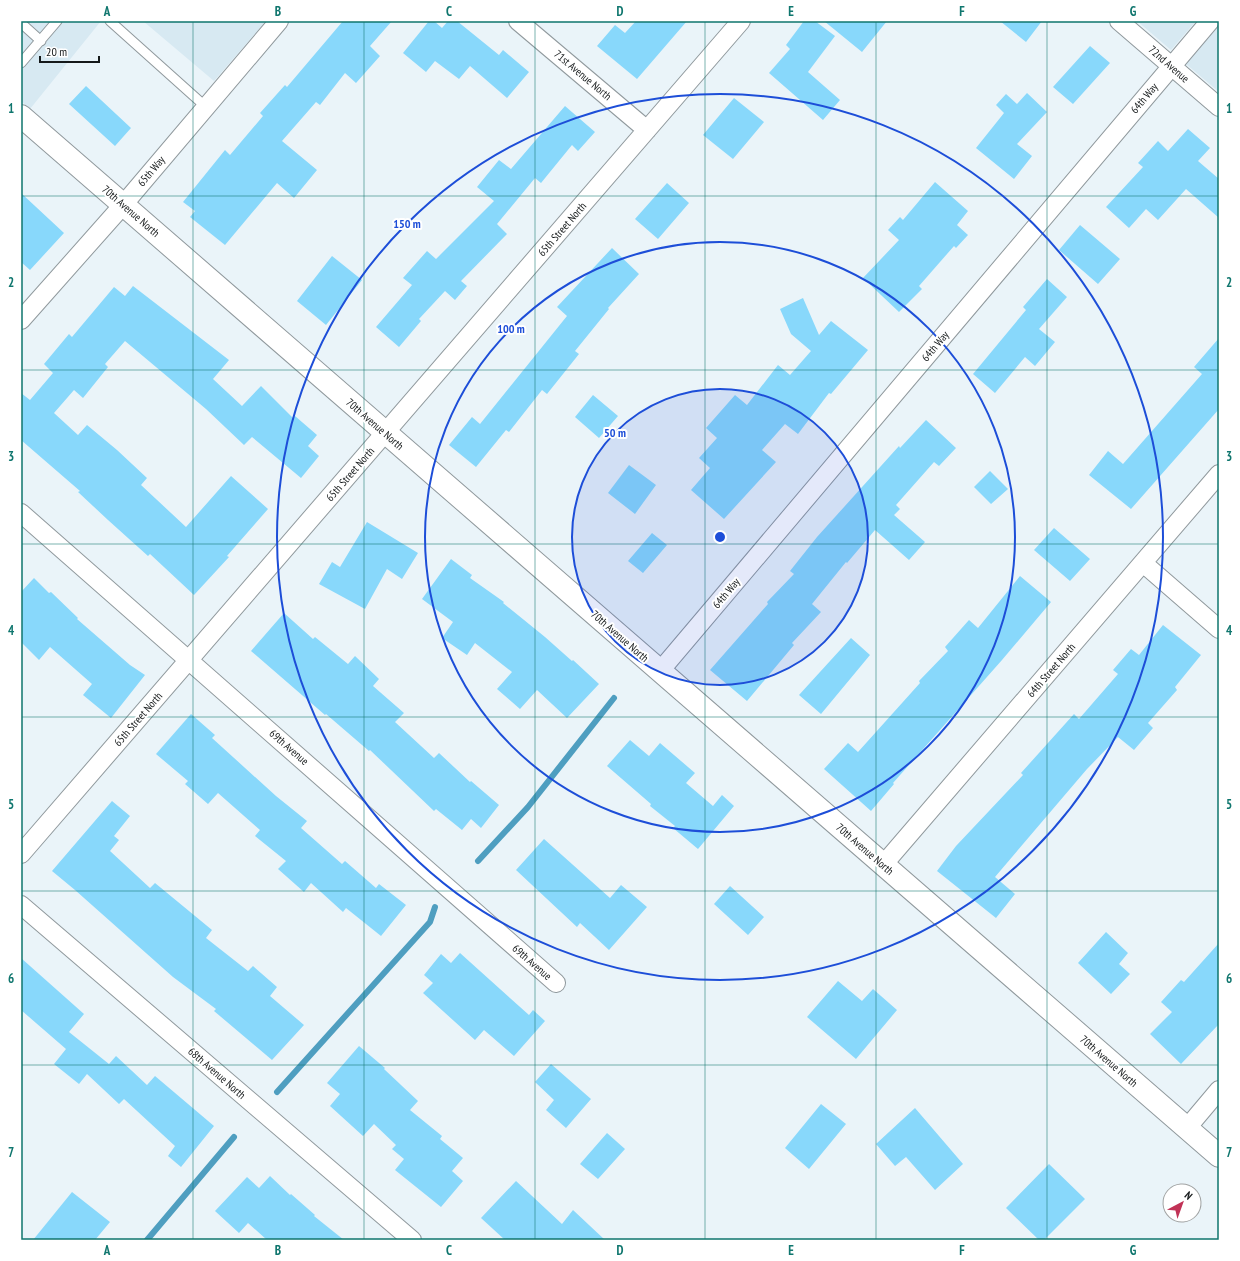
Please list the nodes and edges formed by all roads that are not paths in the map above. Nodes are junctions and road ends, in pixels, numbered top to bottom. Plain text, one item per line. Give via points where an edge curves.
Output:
1 (57, 21) edge
2 (110, 21) edge
3 (279, 21) edge
4 (518, 21) edge
5 (741, 21) edge
6 (1119, 21) edge
7 (1210, 21) edge
8 (21, 23) edge
9 (41, 41) junction
10 (21, 63) edge
11 (1171, 66) junction
12 (206, 107) junction
13 (1219, 107) edge
14 (21, 116) edge
15 (647, 130) junction
16 (123, 205) junction
17 (21, 320) edge
18 (386, 433) junction
19 (1219, 474) edge
20 (21, 513) edge
21 (1143, 563) junction
22 (1219, 629) edge
23 (189, 659) junction
24 (660, 671) junction
25 (21, 854) edge
26 (883, 865) junction
27 (21, 905) edge
28 (556, 983) dead end
29 (1219, 1090) edge
30 (1187, 1128) junction
31 (1219, 1156) edge
32 (412, 1240) edge

1 - 9 lane
2 - 12 lane
3 - 12 street, 65th Way
4 - 15 street, 71st Avenue North
5 - 15 street, 65th Street North
6 - 11 street, 72nd Avenue
7 - 11 street, 64th Way
8 - 9 lane
9 - 10 lane
11 - 13 street, 72nd Avenue
11 - 24 street, 64th Way
12 - 16 street, 65th Way
14 - 16 street, 70th Avenue North
15 - 18 street, 65th Street North
16 - 17 street, 65th Way
16 - 18 street, 70th Avenue North
18 - 23 street, 65th Street North
18 - 24 street, 70th Avenue North
19 - 21 street, 64th Street North
20 - 23 street, 69th Avenue
21 - 22 street
21 - 26 street, 64th Street North
23 - 25 street, 65th Street North
23 - 28 street, 69th Avenue
24 - 26 street, 70th Avenue North
26 - 30 street, 70th Avenue North
27 - 32 street, 68th Avenue North
29 - 30 street
30 - 31 street, 70th Avenue North

